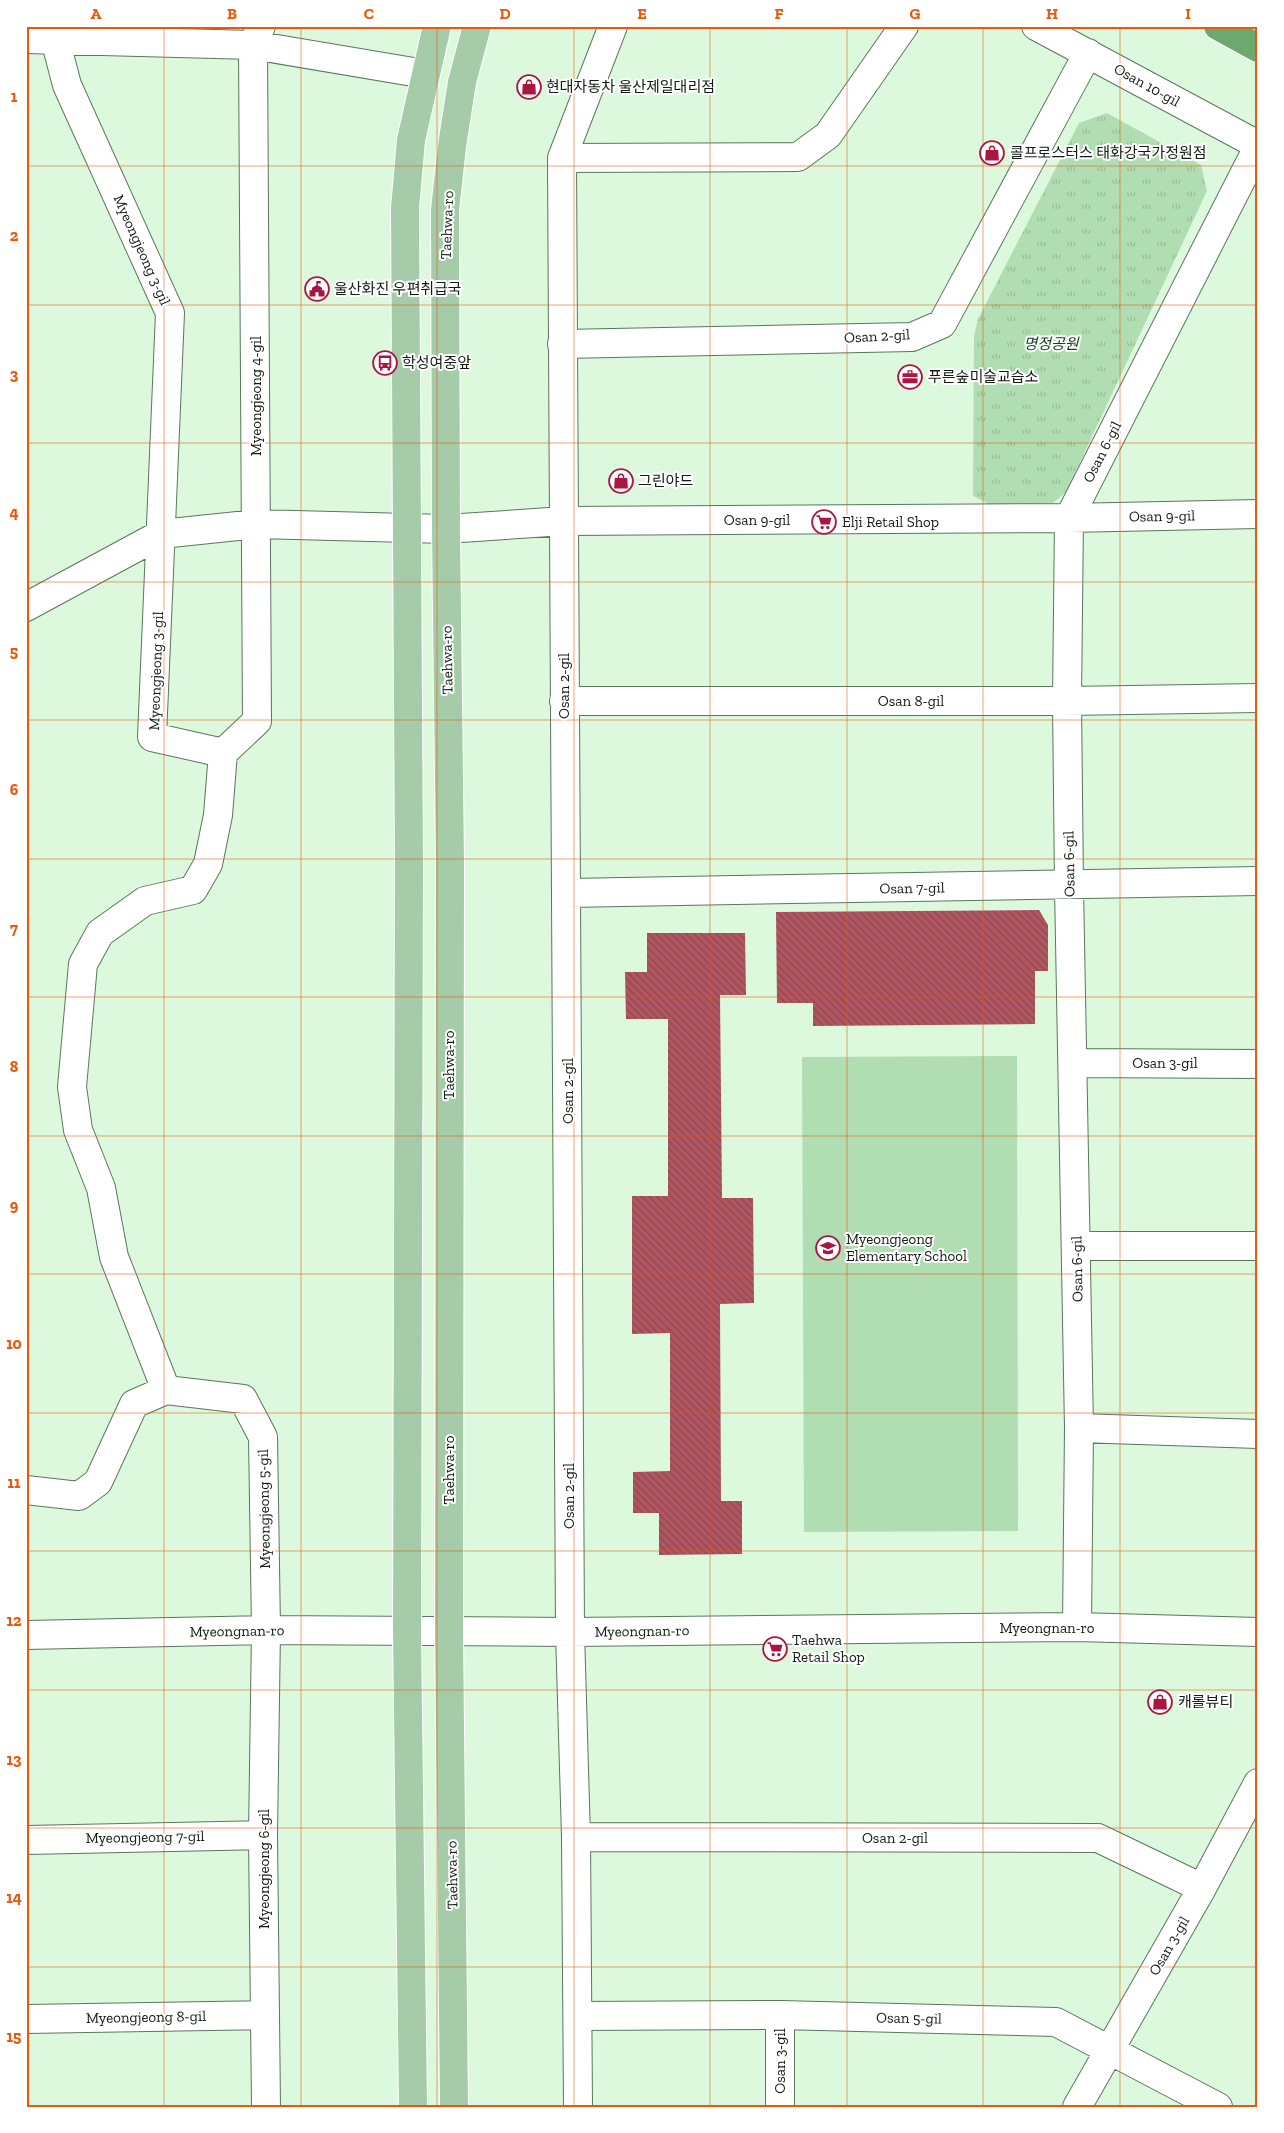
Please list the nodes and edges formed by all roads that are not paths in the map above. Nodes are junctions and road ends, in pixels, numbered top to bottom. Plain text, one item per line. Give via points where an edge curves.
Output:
1 (437, 26) edge
2 (477, 26) edge
3 (613, 26) edge
4 (904, 26) edge
5 (1036, 26) edge
6 (1218, 26) edge
7 (257, 36) edge
8 (26, 39) edge
9 (55, 39) junction
10 (1258, 48) edge
11 (1088, 53) junction
12 (425, 74) junction
13 (1258, 146) edge
14 (562, 158) junction
15 (562, 344) junction
16 (1258, 514) edge
17 (1069, 518) junction
18 (564, 521) junction
19 (257, 524) junction
20 (407, 528) junction
21 (446, 529) junction
22 (161, 534) junction
23 (26, 607) edge
24 (1258, 698) edge
25 (564, 701) junction
26 (1067, 701) junction
27 (223, 753) junction
28 (1258, 882) edge
29 (1069, 886) junction
30 (567, 893) junction
31 (1073, 1063) junction
32 (1258, 1064) edge
33 (1077, 1246) junction
34 (1258, 1246) edge
35 (166, 1390) junction
36 (1079, 1428) junction
37 (1258, 1434) edge
38 (26, 1490) edge
39 (1077, 1627) junction
40 (266, 1630) junction
41 (407, 1631) junction
42 (449, 1631) junction
43 (570, 1632) junction
44 (1258, 1632) edge
45 (26, 1635) edge
46 (1258, 1783) edge
47 (264, 1835) junction
48 (576, 1838) junction
49 (26, 1840) edge
50 (1202, 1888) junction
51 (265, 2015) junction
52 (780, 2015) junction
53 (578, 2016) junction
54 (26, 2020) edge
55 (1111, 2049) junction
56 (266, 2107) edge
57 (413, 2107) edge
58 (454, 2107) edge
59 (578, 2107) edge
60 (780, 2107) edge
61 (1077, 2107) edge
62 (1218, 2107) edge

1 - 12 main road
2 - 21 main road, Taehwa-ro via 461,91 446,210
3 - 14 street, Osan 2-gil
4 - 14 street via 828,135 798,157
5 - 11 street, Osan 10-gil
6 - 10 highway
7 - 9 street
7 - 12 street
7 - 19 street, Myeongjeong 4-gil
8 - 9 street
9 - 22 street, Myeongjeong 3-gil via 67,85 170,313
11 - 13 street, Osan 10-gil
11 - 15 street, Osan 2-gil via 942,324 912,337
12 - 20 main road via 411,140 405,208
13 - 17 street, Osan 6-gil
14 - 15 street, Osan 2-gil
15 - 18 street, Osan 2-gil
16 - 17 street, Osan 9-gil
17 - 18 street, Osan 9-gil
17 - 26 street, Osan 6-gil
18 - 21 street, Osan 9-gil
18 - 25 street, Osan 2-gil
19 - 20 street
19 - 22 street
19 - 27 street, Myeongjeong 4-gil via 257,721
20 - 21 street, Osan 9-gil
20 - 41 main road
21 - 42 main road, Taehwa-ro via 450,854
22 - 23 street
22 - 27 street, Myeongjeong 3-gil via 152,737
24 - 26 street, Osan 8-gil
25 - 26 street, Osan 8-gil
25 - 30 street, Osan 2-gil
26 - 29 street, Osan 6-gil
27 - 35 street via 218,815 208,864 193,890 146,901 100,933 83,964 72,1087 78,1130 101,1188 114,1257
28 - 29 street, Osan 7-gil
29 - 30 street, Osan 7-gil
29 - 31 street, Osan 6-gil
30 - 43 street, Osan 2-gil
31 - 32 street, Osan 3-gil
31 - 33 street, Osan 6-gil
33 - 34 street
33 - 36 street, Osan 6-gil
35 - 38 street via 134,1404 98,1482 79,1496
35 - 40 street, Myeongjeong 5-gil via 243,1399 263,1437
36 - 37 street
36 - 39 street, Osan 6-gil
39 - 43 street, Myeongnan-ro
39 - 44 street, Myeongnan-ro
40 - 41 street, Myeongnan-ro
40 - 45 street, Myeongnan-ro
40 - 47 street, Myeongjeong 6-gil
41 - 42 street, Myeongnan-ro
41 - 57 main road
42 - 43 street, Myeongnan-ro
42 - 58 main road, Taehwa-ro
43 - 48 street, Osan 2-gil
46 - 50 street, Osan 3-gil
47 - 49 street, Myeongjeong 7-gil
47 - 51 street, Myeongjeong 6-gil
48 - 50 street, Osan 2-gil via 1098,1838
48 - 53 street, Osan 2-gil
50 - 55 street, Osan 3-gil
51 - 54 street, Myeongjeong 8-gil
51 - 56 street, Myeongjeong 6-gil
52 - 53 street, Osan 5-gil
52 - 55 street, Osan 5-gil via 1056,2022
52 - 60 street, Osan 3-gil
53 - 59 street, Osan 2-gil
55 - 61 street, Osan 3-gil
55 - 62 street, Osan 5-gil

